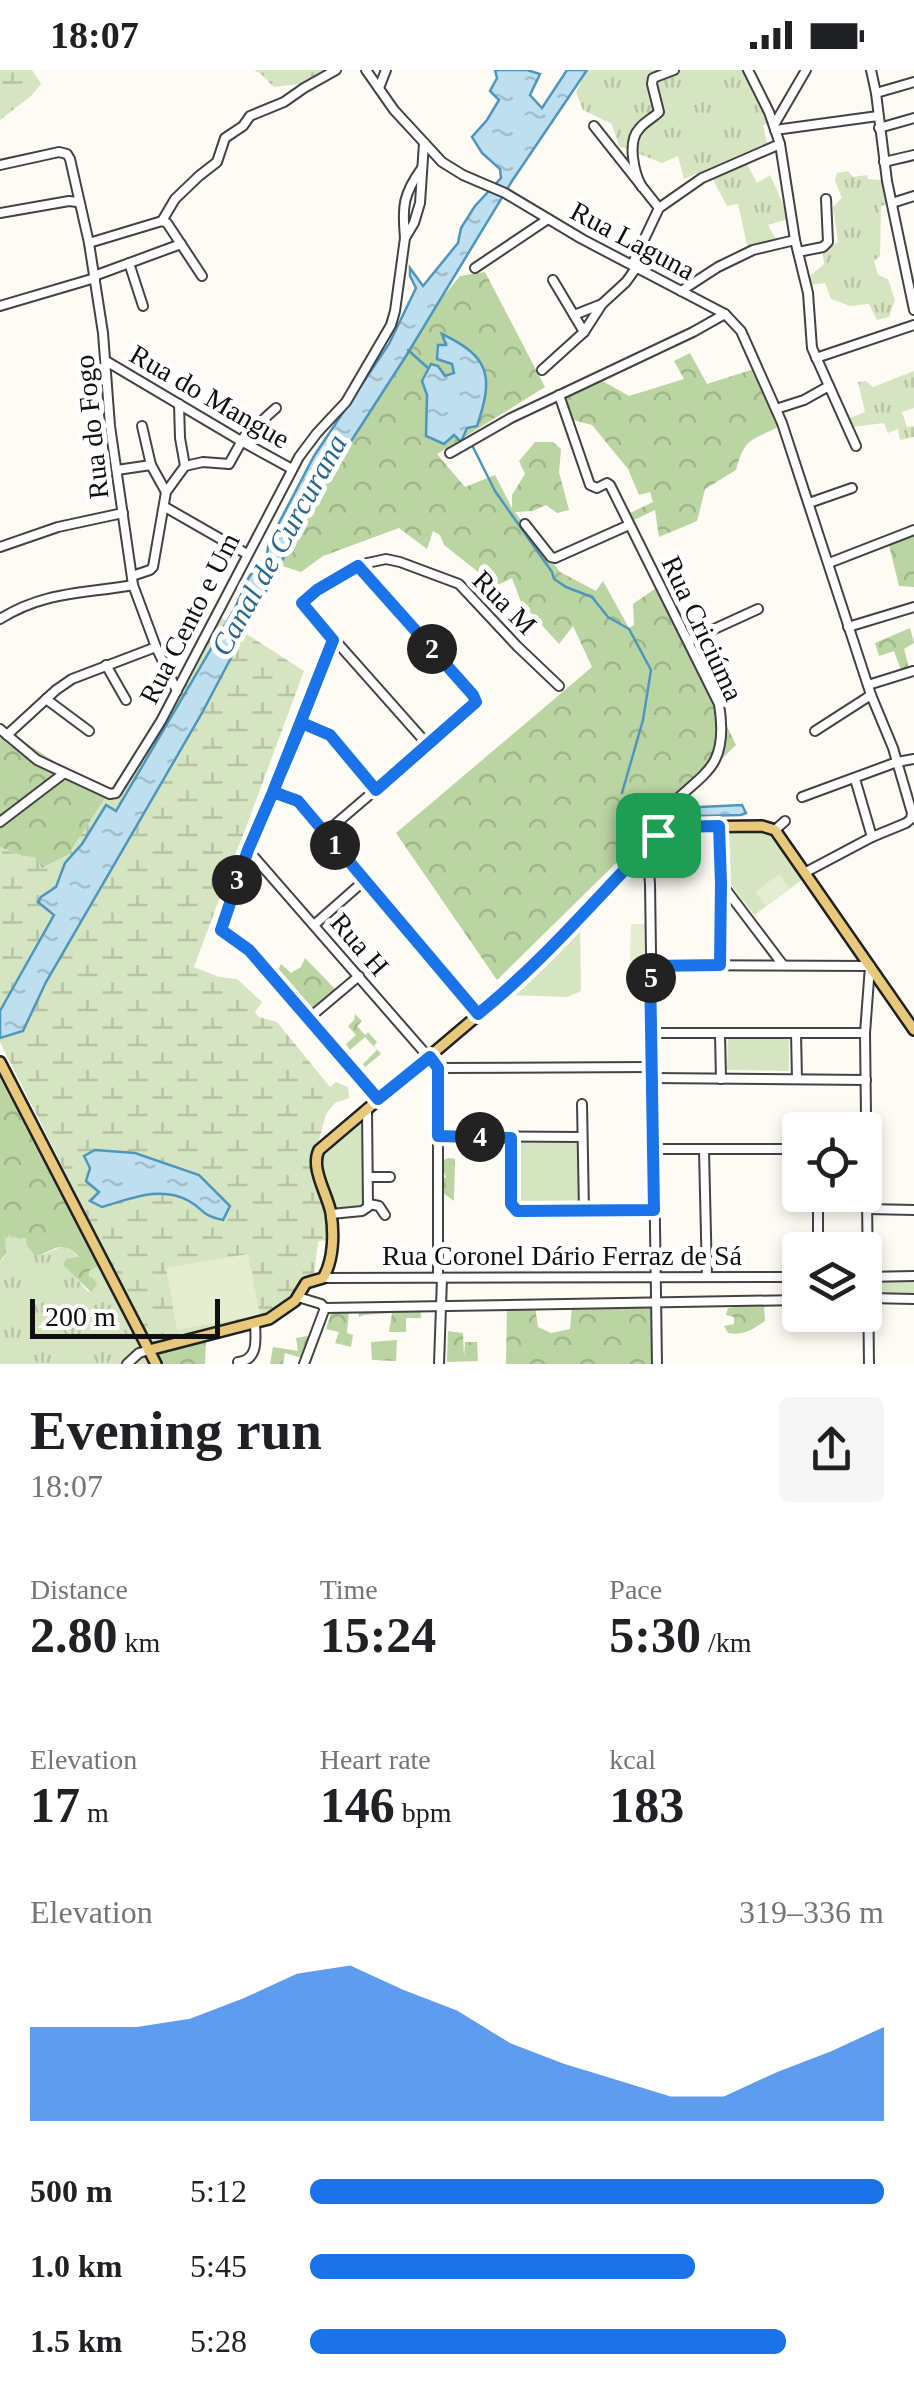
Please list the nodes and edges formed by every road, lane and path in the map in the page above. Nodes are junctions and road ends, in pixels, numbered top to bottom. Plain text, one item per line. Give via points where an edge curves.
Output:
1 (336, 70) edge
2 (366, 70) edge
3 (386, 70) edge
4 (674, 70) edge
5 (748, 70) edge
6 (806, 70) edge
7 (870, 70) edge
8 (653, 74) edge
9 (914, 82) edge
10 (379, 88) junction
11 (876, 93) junction
12 (878, 116) junction
13 (914, 118) edge
14 (594, 126) dead end
15 (775, 127) junction
16 (879, 128) junction
17 (424, 143) junction
18 (780, 144) junction
19 (914, 155) edge
20 (884, 162) junction
21 (0, 165) edge
22 (422, 168) junction
23 (642, 187) junction
24 (914, 196) edge
25 (826, 199) dead end
26 (892, 202) junction
27 (80, 204) junction
28 (659, 208) junction
29 (0, 213) edge
30 (548, 219) junction
31 (162, 221) junction
32 (914, 232) edge
33 (900, 236) junction
34 (405, 238) junction
35 (796, 240) junction
36 (89, 244) junction
37 (181, 244) junction
38 (798, 252) junction
39 (128, 263) junction
40 (634, 266) junction
41 (475, 268) dead end
42 (910, 270) edge
43 (202, 276) dead end
44 (95, 277) junction
45 (553, 280) dead end
46 (680, 291) junction
47 (602, 304) junction
48 (0, 306) edge
49 (143, 306) dead end
50 (914, 308) edge
51 (725, 314) junction
52 (574, 315) junction
53 (914, 325) edge
54 (584, 332) junction
55 (816, 358) junction
56 (106, 361) junction
57 (542, 370) dead end
58 (829, 386) junction
59 (559, 395) junction
60 (179, 404) junction
61 (276, 408) dead end
62 (776, 409) junction
63 (142, 426) dead end
64 (241, 442) junction
65 (856, 446) dead end
66 (450, 452) dead end
67 (151, 465) junction
68 (184, 466) junction
69 (292, 469) junction
70 (118, 470) junction
71 (852, 488) dead end
72 (166, 492) junction
73 (809, 503) junction
74 (164, 507) junction
75 (123, 513) junction
76 (526, 524) dead end
77 (629, 525) junction
78 (914, 530) edge
79 (0, 548) edge
80 (248, 554) junction
81 (828, 563) junction
82 (358, 566) junction
83 (132, 581) junction
84 (758, 608) dead end
85 (914, 608) edge
86 (0, 619) edge
87 (848, 627) junction
88 (333, 640) junction
89 (688, 642) junction
90 (156, 648) junction
91 (106, 665) junction
92 (913, 671) edge
93 (559, 686) dead end
94 (869, 690) junction
95 (177, 691) junction
96 (46, 699) junction
97 (126, 700) dead end
98 (302, 723) junction
99 (89, 731) dead end
100 (4, 732) edge
101 (815, 732) dead end
102 (428, 745) junction
103 (914, 759) edge
104 (897, 762) junction
105 (63, 774) junction
106 (854, 779) junction
107 (376, 790) junction
108 (273, 792) junction
109 (802, 797) dead end
110 (785, 821) dead end
111 (912, 821) edge
112 (0, 822) edge
113 (719, 826) junction
114 (775, 830) junction
115 (325, 833) junction
116 (658, 835) junction
117 (872, 836) junction
118 (647, 848) junction
119 (248, 850) junction
120 (806, 872) junction
121 (365, 880) junction
122 (721, 883) junction
123 (314, 924) junction
124 (720, 965) junction
125 (783, 965) junction
126 (650, 966) junction
127 (870, 966) junction
128 (358, 976) junction
129 (478, 1014) junction
130 (309, 1018) junction
131 (914, 1030) edge
132 (651, 1033) junction
133 (796, 1033) junction
134 (865, 1033) junction
135 (720, 1034) junction
136 (434, 1053) junction
137 (0, 1062) edge
138 (651, 1067) junction
139 (438, 1068) junction
140 (652, 1078) junction
141 (797, 1079) junction
142 (721, 1080) junction
143 (866, 1080) junction
144 (378, 1099) junction
145 (582, 1104) dead end
146 (367, 1109) junction
147 (866, 1112) edge
148 (438, 1136) junction
149 (511, 1138) junction
150 (582, 1138) junction
151 (653, 1149) junction
152 (782, 1149) edge
153 (704, 1150) junction
154 (390, 1177) dead end
155 (368, 1178) junction
156 (369, 1204) junction
157 (654, 1210) junction
158 (882, 1210) edge
159 (914, 1210) edge
160 (584, 1211) junction
161 (331, 1214) junction
162 (385, 1215) dead end
163 (882, 1276) edge
164 (914, 1276) edge
165 (656, 1277) junction
166 (707, 1277) junction
167 (782, 1277) edge
168 (323, 1278) junction
169 (440, 1278) junction
170 (298, 1297) junction
171 (882, 1298) edge
172 (914, 1299) edge
173 (782, 1300) edge
174 (656, 1302) junction
175 (442, 1306) junction
176 (325, 1308) junction
177 (255, 1324) junction
178 (869, 1332) edge
179 (149, 1350) junction
180 (238, 1362) edge
181 (127, 1364) edge
182 (156, 1364) edge
183 (304, 1364) edge
184 (439, 1364) edge
185 (656, 1364) edge
186 (870, 1364) edge

1 - 31 street via 250,116 225,138 217,162
2 - 10 street, Rua Laguna
3 - 10 street
4 - 8 street
5 - 15 street
6 - 15 street
7 - 11 street
8 - 23 street via 659,112 633,137
9 - 11 street
10 - 17 street, Rua Laguna
11 - 12 street
12 - 15 street
12 - 16 street
13 - 16 street
14 - 23 street
15 - 18 street
16 - 20 street
17 - 22 street
17 - 30 street, Rua Laguna via 462,175
18 - 28 street via 702,178
18 - 35 street
19 - 20 street
20 - 26 street
21 - 27 street, Rua do Fogo via 66,154
22 - 34 street via 418,212
22 - 34 street via 405,198
23 - 28 street
24 - 26 street
25 - 38 street via 828,242
26 - 33 street
27 - 29 street
27 - 36 street, Rua do Fogo
28 - 40 street
30 - 40 street, Rua Laguna
30 - 41 street
31 - 36 street
31 - 37 street
32 - 33 street
33 - 42 street
34 - 69 street, Rua Cento e Um via 386,336 346,402
35 - 38 street
35 - 46 street via 753,250
36 - 44 street, Rua do Fogo
37 - 39 street
37 - 43 street
38 - 55 street
39 - 44 street
39 - 49 street
40 - 46 street, Rua Laguna
40 - 47 street
42 - 50 street
44 - 48 street
44 - 56 street, Rua do Fogo
45 - 52 street
46 - 51 street, Rua Laguna
47 - 52 street
47 - 54 street
51 - 59 street
51 - 62 street, Rua Laguna via 741,331
52 - 54 street
53 - 55 street
54 - 57 street
55 - 58 street
56 - 60 street, Rua do Mangue
56 - 70 street, Rua do Fogo
58 - 62 street
58 - 65 street
59 - 66 street
59 - 77 street, Rua Criciúma via 590,485 610,485
60 - 64 street, Rua do Mangue
60 - 68 street
61 - 64 street
62 - 73 street, Rua Laguna
63 - 67 street
64 - 68 street via 228,464
64 - 69 street, Rua do Mangue
67 - 70 street
67 - 72 street
68 - 72 street
69 - 80 street, Rua Cento e Um
70 - 75 street, Rua do Fogo
71 - 73 street
72 - 74 street
73 - 81 street, Rua Laguna
74 - 80 street
74 - 83 street via 153,567
75 - 79 street
75 - 83 street, Rua do Fogo
76 - 77 street via 554,558
77 - 89 street, Rua Criciúma
78 - 81 street
80 - 95 street, Rua Cento e Um
81 - 87 street, Rua Laguna
82 - 88 street via 302,603
82 - 93 street, Rua M via 386,559 459,584
82 - 102 street via 476,700
83 - 86 street via 35,600
83 - 90 street, Rua do Fogo
84 - 89 street
85 - 87 street
87 - 94 street, Rua Laguna
88 - 98 street
88 - 102 street
89 - 116 street, Rua Criciúma via 718,704 719,745 712,765 663,814
90 - 91 street
90 - 95 street, Rua do Fogo
91 - 96 street via 72,678
91 - 97 street
92 - 94 street
94 - 101 street
94 - 104 street, Rua Laguna
95 - 105 street, Rua Cento e Um via 112,795
96 - 99 street
96 - 100 street
98 - 107 street via 330,735
98 - 108 street
100 - 105 street
102 - 107 street
103 - 104 street
104 - 106 street
104 - 111 street, Rua Laguna
105 - 112 street
106 - 109 street
106 - 117 street
107 - 115 street
108 - 115 street via 298,801
108 - 119 street
110 - 114 street
111 - 117 street, Rua Laguna
113 - 114 main road
113 - 116 main road via 676,827
113 - 122 street
114 - 120 main road
115 - 121 street
116 - 118 main road
117 - 120 street, Rua Laguna
118 - 126 street
118 - 129 main road
119 - 123 street, Rua H
119 - 130 street via 221,930 249,950
120 - 127 main road
121 - 123 street
121 - 129 street
122 - 124 street
122 - 125 street
123 - 128 street, Rua H
124 - 125 street
124 - 126 street
125 - 127 street
126 - 132 street
127 - 131 main road
127 - 134 street
128 - 130 street
128 - 136 street, Rua H
129 - 136 main road
130 - 144 street
132 - 135 street
132 - 138 street
133 - 134 street
133 - 135 street
133 - 141 street
134 - 143 street
135 - 142 street
136 - 139 street, Rua H
136 - 144 main road
137 - 179 main road
138 - 139 street
138 - 140 street
139 - 148 street
140 - 142 street
140 - 151 street
141 - 142 street
141 - 143 street
143 - 147 street
144 - 146 main road
145 - 150 street
146 - 155 street
146 - 161 main road via 316,1156
148 - 149 street
148 - 169 street
149 - 150 street
149 - 160 street via 514,1209
150 - 160 street
151 - 153 street
151 - 157 street
152 - 153 street
153 - 166 street
154 - 155 street
155 - 156 street
156 - 161 street
156 - 162 street
157 - 160 street
157 - 165 street
158 - 159 street
161 - 168 main road via 331,1256
163 - 164 street
165 - 166 street, Rua Coronel Dário Ferraz de Sá
165 - 169 street, Rua Coronel Dário Ferraz de Sá
165 - 174 street
166 - 167 street, Rua Coronel Dário Ferraz de Sá
168 - 169 street, Rua Coronel Dário Ferraz de Sá
168 - 170 main road via 306,1283
169 - 175 street
170 - 176 street
170 - 177 main road
171 - 172 street
173 - 174 street
174 - 175 street
174 - 185 street
175 - 176 street
175 - 184 street
176 - 183 street
177 - 179 main road
177 - 180 street via 252,1355
178 - 186 street
179 - 181 street
179 - 182 main road

